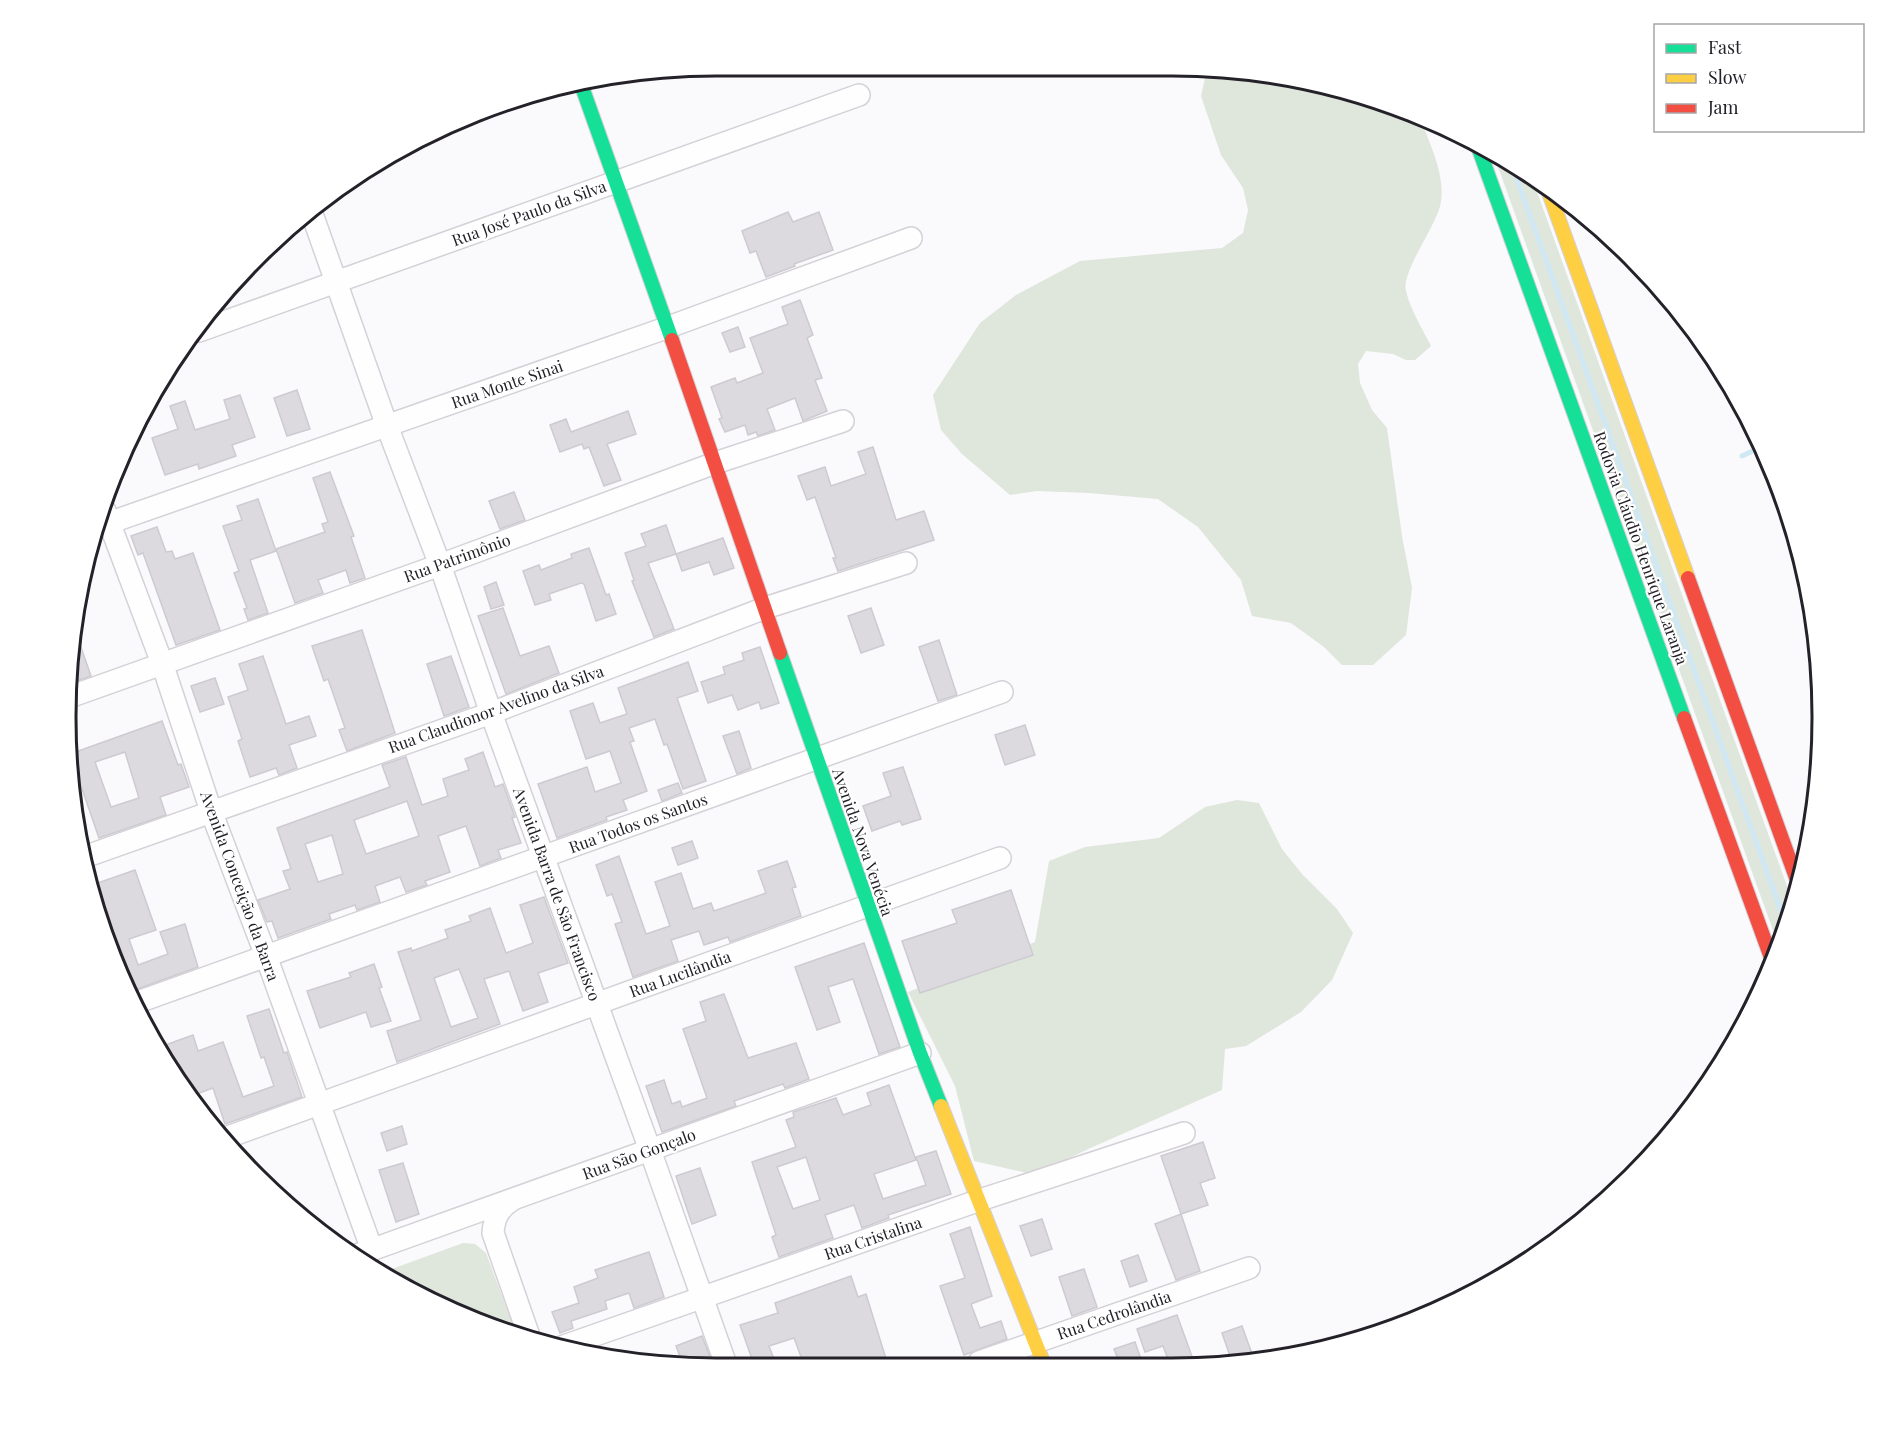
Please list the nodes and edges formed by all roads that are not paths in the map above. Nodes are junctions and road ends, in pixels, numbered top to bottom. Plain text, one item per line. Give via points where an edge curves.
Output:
1 (583, 91) edge
2 (860, 95) dead end
3 (1483, 158) edge
4 (615, 182) junction
5 (1551, 202) edge
6 (314, 220) edge
7 (911, 238) dead end
8 (336, 282) junction
9 (209, 328) edge
10 (666, 328) junction
11 (843, 421) dead end
12 (387, 426) junction
13 (715, 463) junction
14 (108, 519) edge
15 (106, 523) edge
16 (906, 563) dead end
17 (440, 565) junction
18 (765, 608) junction
19 (162, 663) junction
20 (1002, 692) dead end
21 (77, 694) edge
22 (491, 713) junction
23 (816, 759) junction
24 (211, 811) junction
25 (92, 854) edge
26 (544, 856) junction
27 (1000, 858) dead end
28 (1793, 872) edge
29 (868, 906) junction
30 (1768, 949) edge
31 (266, 956) junction
32 (143, 1000) edge
33 (597, 1004) junction
34 (920, 1053) junction
35 (320, 1104) junction
36 (1184, 1133) dead end
37 (232, 1135) edge
38 (650, 1150) junction
39 (517, 1197) junction
40 (980, 1200) junction
41 (451, 1221) junction
42 (364, 1252) edge
43 (501, 1256) junction
44 (1249, 1268) dead end
45 (702, 1297) junction
46 (526, 1329) edge
47 (578, 1342) edge
48 (1036, 1342) junction
49 (724, 1358) edge
50 (990, 1358) edge
51 (1042, 1358) edge

1 - 4 main road, Avenida Nova Venécia
2 - 4 street, Rua José Paulo da Silva
3 - 30 main road, Rodovia Cláudio Henrique Laranja
4 - 8 street, Rua José Paulo da Silva
4 - 10 main road, Avenida Nova Venécia
5 - 28 main road, Rodovia Cláudio Henrique Laranja
6 - 8 street, Avenida Barra de São Francisco
7 - 10 street, Rua Monte Sinai
8 - 9 street, Rua José Paulo da Silva
8 - 12 street, Avenida Barra de São Francisco
10 - 12 street, Rua Monte Sinai
10 - 13 main road, Avenida Nova Venécia
11 - 13 street, Rua Patrimônio
12 - 14 street, Rua Monte Sinai
12 - 17 street, Avenida Barra de São Francisco
13 - 17 street, Rua Patrimônio
13 - 18 main road, Avenida Nova Venécia
15 - 19 street, Avenida Conceição da Barra
16 - 18 street, Rua Claudionor Avelino da Silva
17 - 19 street, Rua Patrimônio
17 - 22 street, Avenida Barra de São Francisco
18 - 22 street, Rua Claudionor Avelino da Silva
18 - 23 main road, Avenida Nova Venécia
19 - 21 street, Rua Patrimônio
19 - 24 street, Avenida Conceição da Barra
20 - 23 street, Rua Todos os Santos
22 - 24 street, Rua Claudionor Avelino da Silva
22 - 26 street, Avenida Barra de São Francisco
23 - 26 street, Rua Todos os Santos
23 - 29 main road, Avenida Nova Venécia
24 - 25 street, Rua Claudionor Avelino da Silva
24 - 31 street, Avenida Conceição da Barra
26 - 31 street, Rua Todos os Santos
26 - 33 street, Avenida Barra de São Francisco
27 - 29 street, Rua Lucilândia
29 - 33 street, Rua Lucilândia
29 - 34 main road, Avenida Nova Venécia
31 - 32 street, Rua Todos os Santos
31 - 35 street, Avenida Conceição da Barra
33 - 35 street, Rua Lucilândia
33 - 38 street, Avenida Barra de São Francisco
34 - 38 street, Rua São Gonçalo
34 - 40 main road, Avenida Nova Venécia
35 - 37 street, Rua Lucilândia
35 - 42 street, Avenida Conceição da Barra
36 - 40 street, Rua Cristalina
38 - 39 street, Rua São Gonçalo
38 - 45 street, Avenida Barra de São Francisco
39 - 41 street, Rua São Gonçalo
39 - 43 street via 504,1205 496,1217 494,1233
40 - 45 street, Rua Cristalina
40 - 48 main road, Avenida Nova Venécia
41 - 42 street, Rua São Gonçalo
41 - 43 street via 483,1230
43 - 46 street
44 - 48 street, Rua Cedrolândia
45 - 47 street, Rua Cristalina
45 - 49 street, Avenida Barra de São Francisco
48 - 50 street, Rua Cedrolândia
48 - 51 main road, Avenida Nova Venécia

